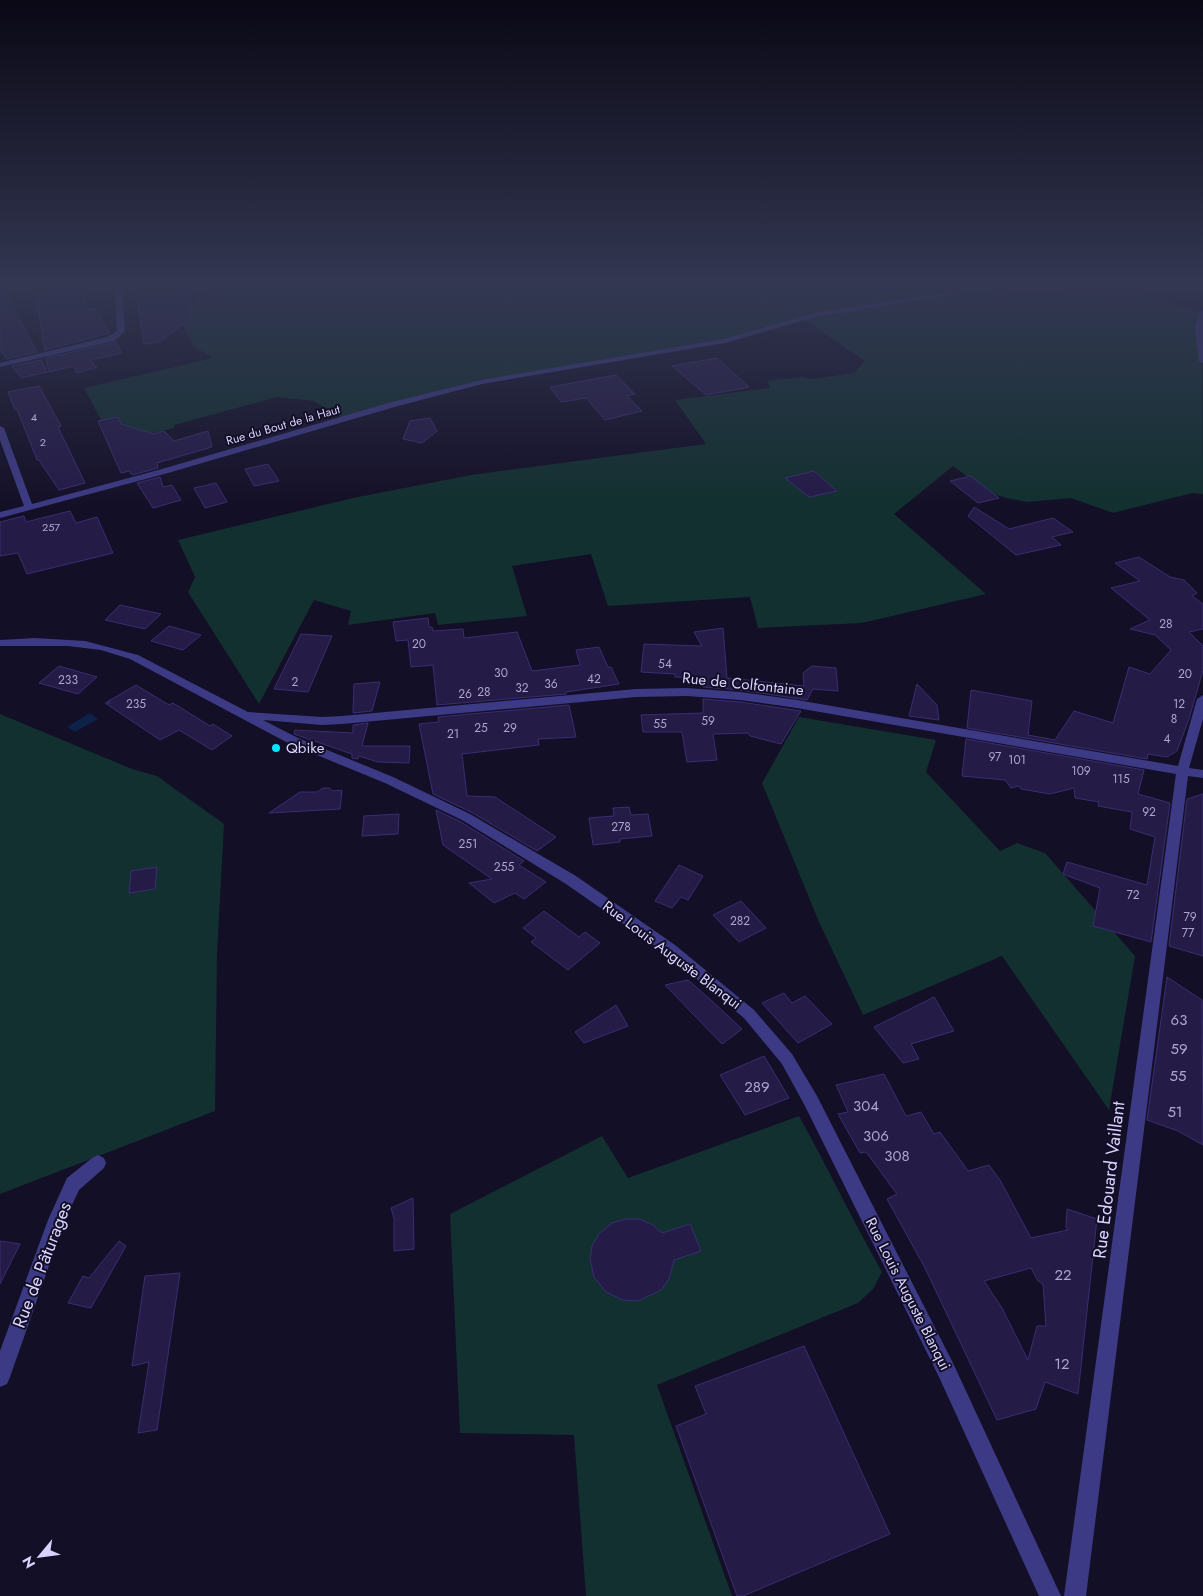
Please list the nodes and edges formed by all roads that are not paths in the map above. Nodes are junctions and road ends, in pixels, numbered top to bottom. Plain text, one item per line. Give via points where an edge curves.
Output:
1 (25, 358) edge
2 (625, 358) edge
3 (0, 364) edge
4 (0, 428) edge
5 (28, 507) junction
6 (0, 514) edge
7 (0, 644) edge
8 (1203, 699) edge
9 (246, 715) junction
10 (1183, 769) junction
11 (1203, 774) edge
12 (98, 1163) dead end
13 (0, 1377) edge
14 (1050, 1596) edge
15 (1075, 1596) edge

1 - 3 street
2 - 5 street, Rue du Bout de la Haut via 482,382
4 - 5 street
5 - 6 street, Rue du Bout de la Haut
7 - 9 street, Rue Louis Auguste Blanqui via 75,643 116,650
8 - 10 street, Rue Edouard Vaillant
9 - 10 street, Rue de Colfontaine via 342,720 636,693 687,692 797,704
9 - 14 street, Rue Louis Auguste Blanqui via 294,741 389,780 466,817 571,880 670,949 749,1014 771,1038 811,1101 911,1299
10 - 11 street, Rue de Colfontaine
10 - 15 street, Rue Edouard Vaillant
12 - 13 street, Rue de Pâturages via 73,1184

